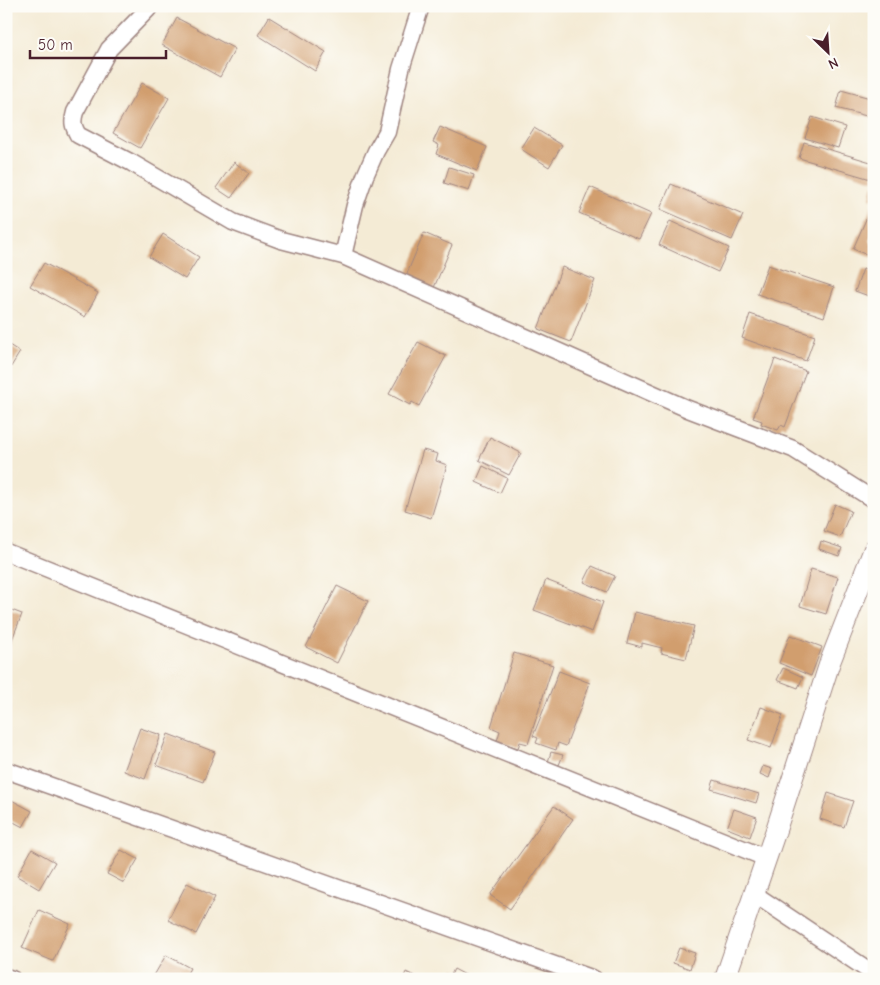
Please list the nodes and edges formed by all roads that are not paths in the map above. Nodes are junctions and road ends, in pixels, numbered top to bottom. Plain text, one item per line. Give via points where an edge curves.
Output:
1 (147, 6) edge
2 (421, 6) edge
3 (343, 256) junction
4 (874, 500) edge
5 (874, 549) edge
6 (6, 552) edge
7 (6, 770) edge
8 (766, 858) junction
9 (754, 894) junction
10 (874, 974) edge
11 (6, 977) edge
12 (12, 979) edge
13 (594, 979) edge
14 (725, 979) edge

1 - 3 street via 148,9 109,49 75,112 72,121 78,135 233,222 282,240
2 - 3 street via 401,69 387,132 365,176
3 - 4 street via 688,409 793,450
5 - 8 street via 830,662
6 - 8 street
7 - 13 street
8 - 9 street
9 - 10 street
9 - 14 street
11 - 12 street

